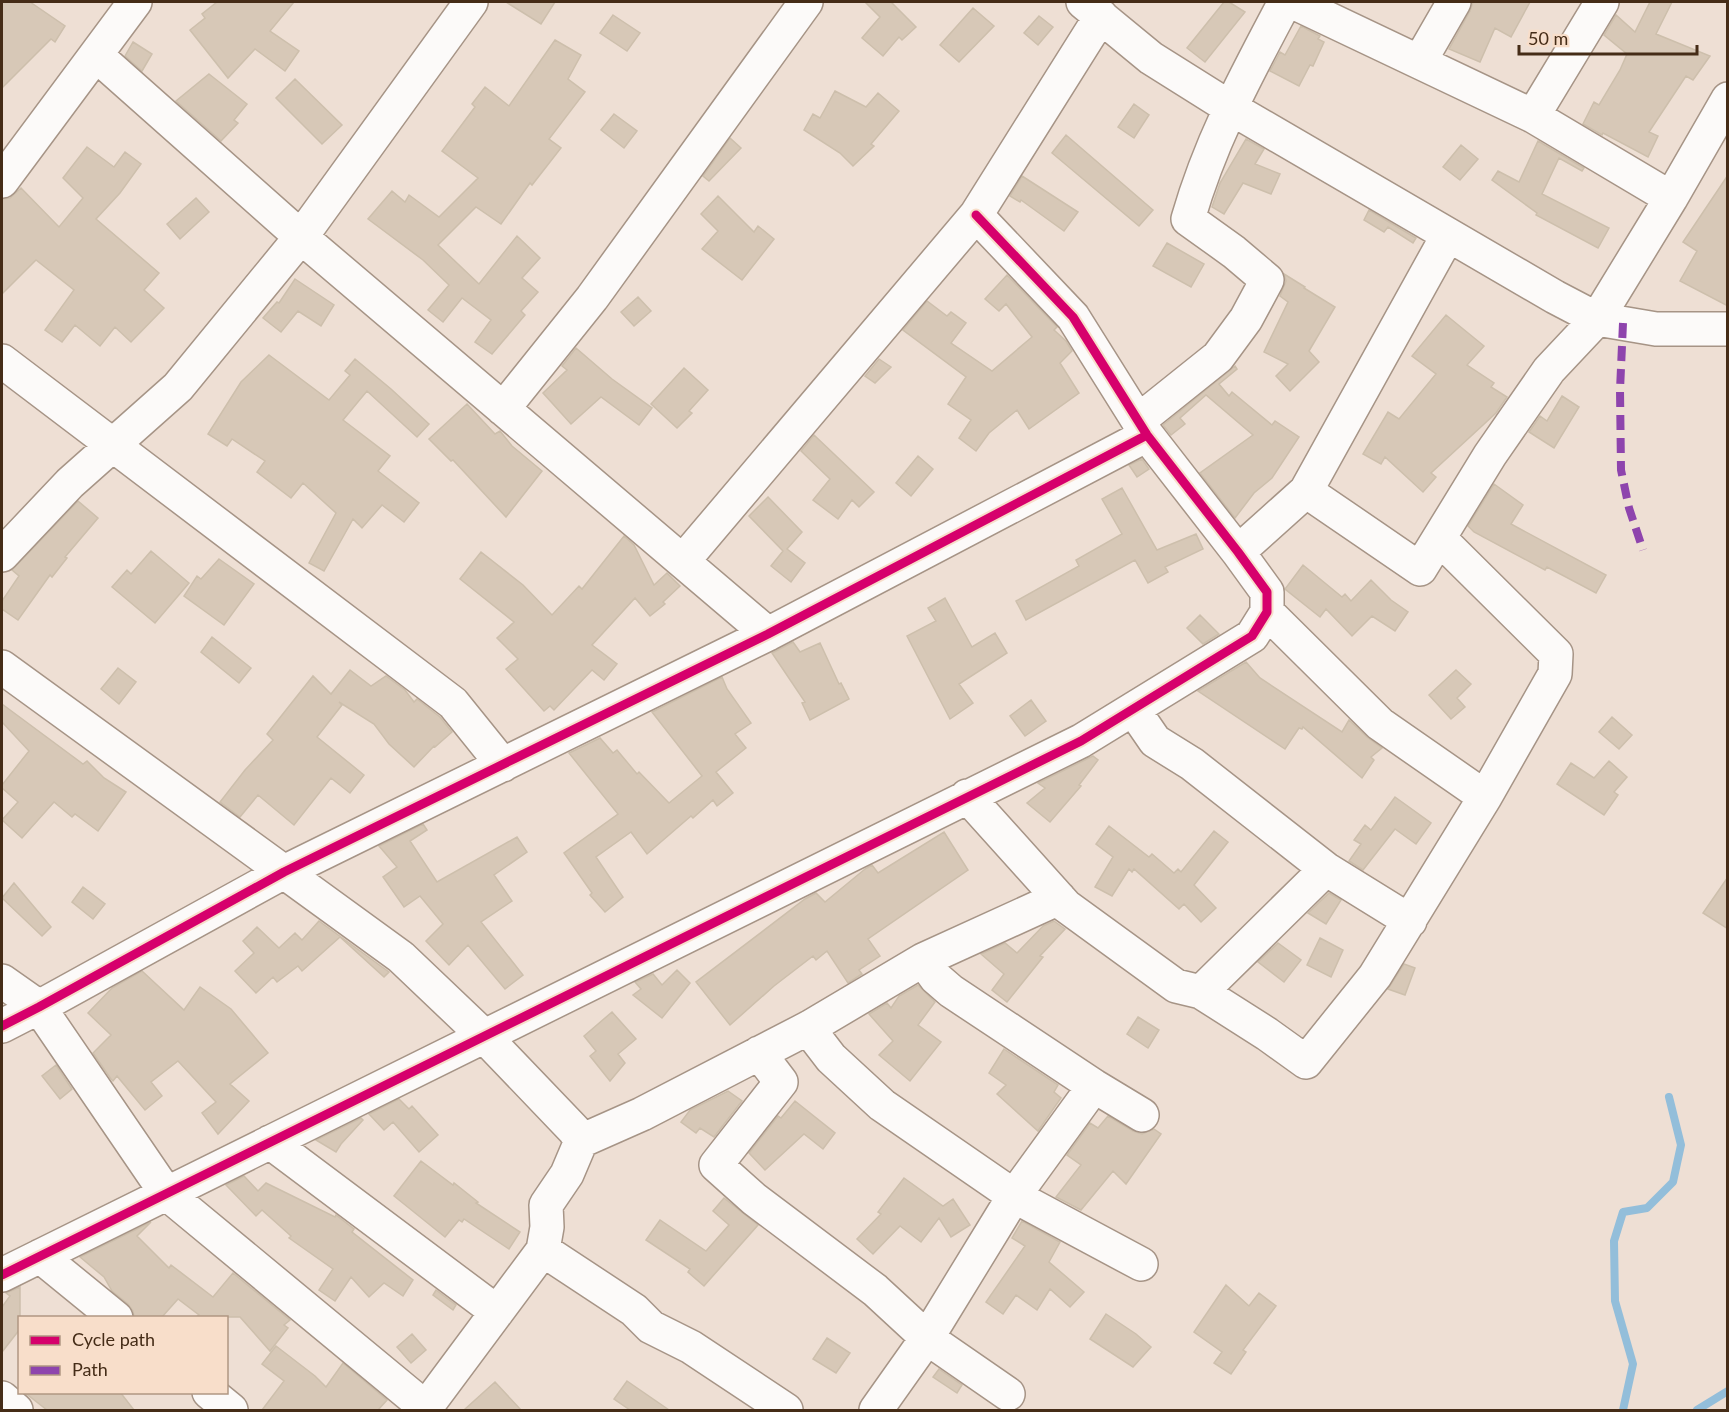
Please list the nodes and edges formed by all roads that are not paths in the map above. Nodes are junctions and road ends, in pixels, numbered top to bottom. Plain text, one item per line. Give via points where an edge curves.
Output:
1 (135, 2) edge
2 (471, 2) edge
3 (806, 2) edge
4 (1285, 2) edge
5 (1293, 2) edge
6 (1454, 2) edge
7 (1602, 2) edge
8 (1092, 9) edge
9 (96, 55) junction
10 (1420, 61) junction
11 (1728, 99) edge
12 (1229, 107) junction
13 (1533, 116) junction
14 (2, 181) edge
15 (1671, 198) junction
16 (976, 215) junction
17 (1448, 235) junction
18 (300, 237) junction
19 (1597, 319) junction
20 (1728, 328) edge
21 (2, 361) edge
22 (503, 409) junction
23 (1142, 428) junction
24 (113, 446) junction
25 (1306, 491) junction
26 (1439, 538) junction
27 (1238, 552) junction
28 (2, 555) edge
29 (683, 561) junction
30 (1267, 612) junction
31 (768, 634) junction
32 (2, 667) edge
33 (1133, 709) junction
34 (503, 765) junction
35 (968, 796) junction
36 (1485, 797) junction
37 (1326, 869) junction
38 (284, 872) junction
39 (1059, 898) junction
40 (1410, 921) junction
41 (923, 960) junction
42 (2, 981) edge
43 (1202, 992) junction
44 (39, 1007) junction
45 (2, 1026) edge
46 (808, 1028) junction
47 (484, 1036) junction
48 (759, 1053) junction
49 (1094, 1086) junction
50 (1142, 1115) dead end
51 (581, 1141) junction
52 (270, 1142) junction
53 (166, 1193) junction
54 (1014, 1196) junction
55 (543, 1250) junction
56 (40, 1256) junction
57 (1141, 1264) dead end
58 (2, 1275) edge
59 (497, 1312) junction
60 (115, 1316) edge
61 (927, 1338) junction
62 (211, 1394) edge
63 (1008, 1394) dead end
64 (2, 1398) edge
65 (425, 1409) edge
66 (16, 1410) edge
67 (231, 1410) edge
68 (786, 1410) edge
69 (876, 1410) edge

1 - 9 street
2 - 18 street
3 - 22 street via 592,298
4 - 12 street
5 - 10 street
6 - 10 street
7 - 13 street
8 - 12 street via 1150,58
8 - 16 street
9 - 14 street
9 - 18 street
10 - 13 street
11 - 15 street
12 - 17 street
12 - 23 street via 1188,219 1267,280 1246,319 1218,357
13 - 15 street
15 - 19 street
16 - 23 street via 1073,317
16 - 29 street
17 - 19 street
17 - 25 street
18 - 22 street
18 - 24 street via 178,387
19 - 20 street via 1656,329
19 - 26 street via 1549,370
21 - 24 street
22 - 29 street
23 - 27 street
23 - 31 street
24 - 28 street via 70,483
24 - 34 street via 453,703
25 - 26 street via 1420,569
25 - 27 street
26 - 36 street via 1556,654 1555,674
27 - 30 street via 1267,592
29 - 31 street
30 - 33 street via 1252,636
30 - 36 street via 1380,724
31 - 34 street
32 - 38 street
33 - 35 street via 1081,741
33 - 37 street via 1155,741 1192,764
34 - 38 street
35 - 39 street
35 - 47 street
36 - 40 street
37 - 40 street
37 - 43 street
38 - 44 street
38 - 47 street via 401,957
39 - 41 street
39 - 43 street via 1176,986
40 - 43 street via 1376,976 1306,1062
41 - 46 street
41 - 49 street via 951,991
42 - 44 street
44 - 45 street
44 - 53 street
46 - 48 street
46 - 54 street via 831,1058 882,1105
47 - 51 street
47 - 52 street
48 - 51 street
48 - 61 street via 781,1082 716,1166 875,1290
49 - 50 street
49 - 54 street
51 - 55 street via 567,1174 546,1205 548,1227
52 - 53 street
52 - 59 street
53 - 56 street
53 - 65 street
54 - 57 street
54 - 61 street
55 - 59 street
55 - 68 street via 634,1310 651,1327 691,1347
56 - 58 street
56 - 60 street
59 - 65 street
61 - 63 street
61 - 69 street
62 - 67 street
64 - 66 street

